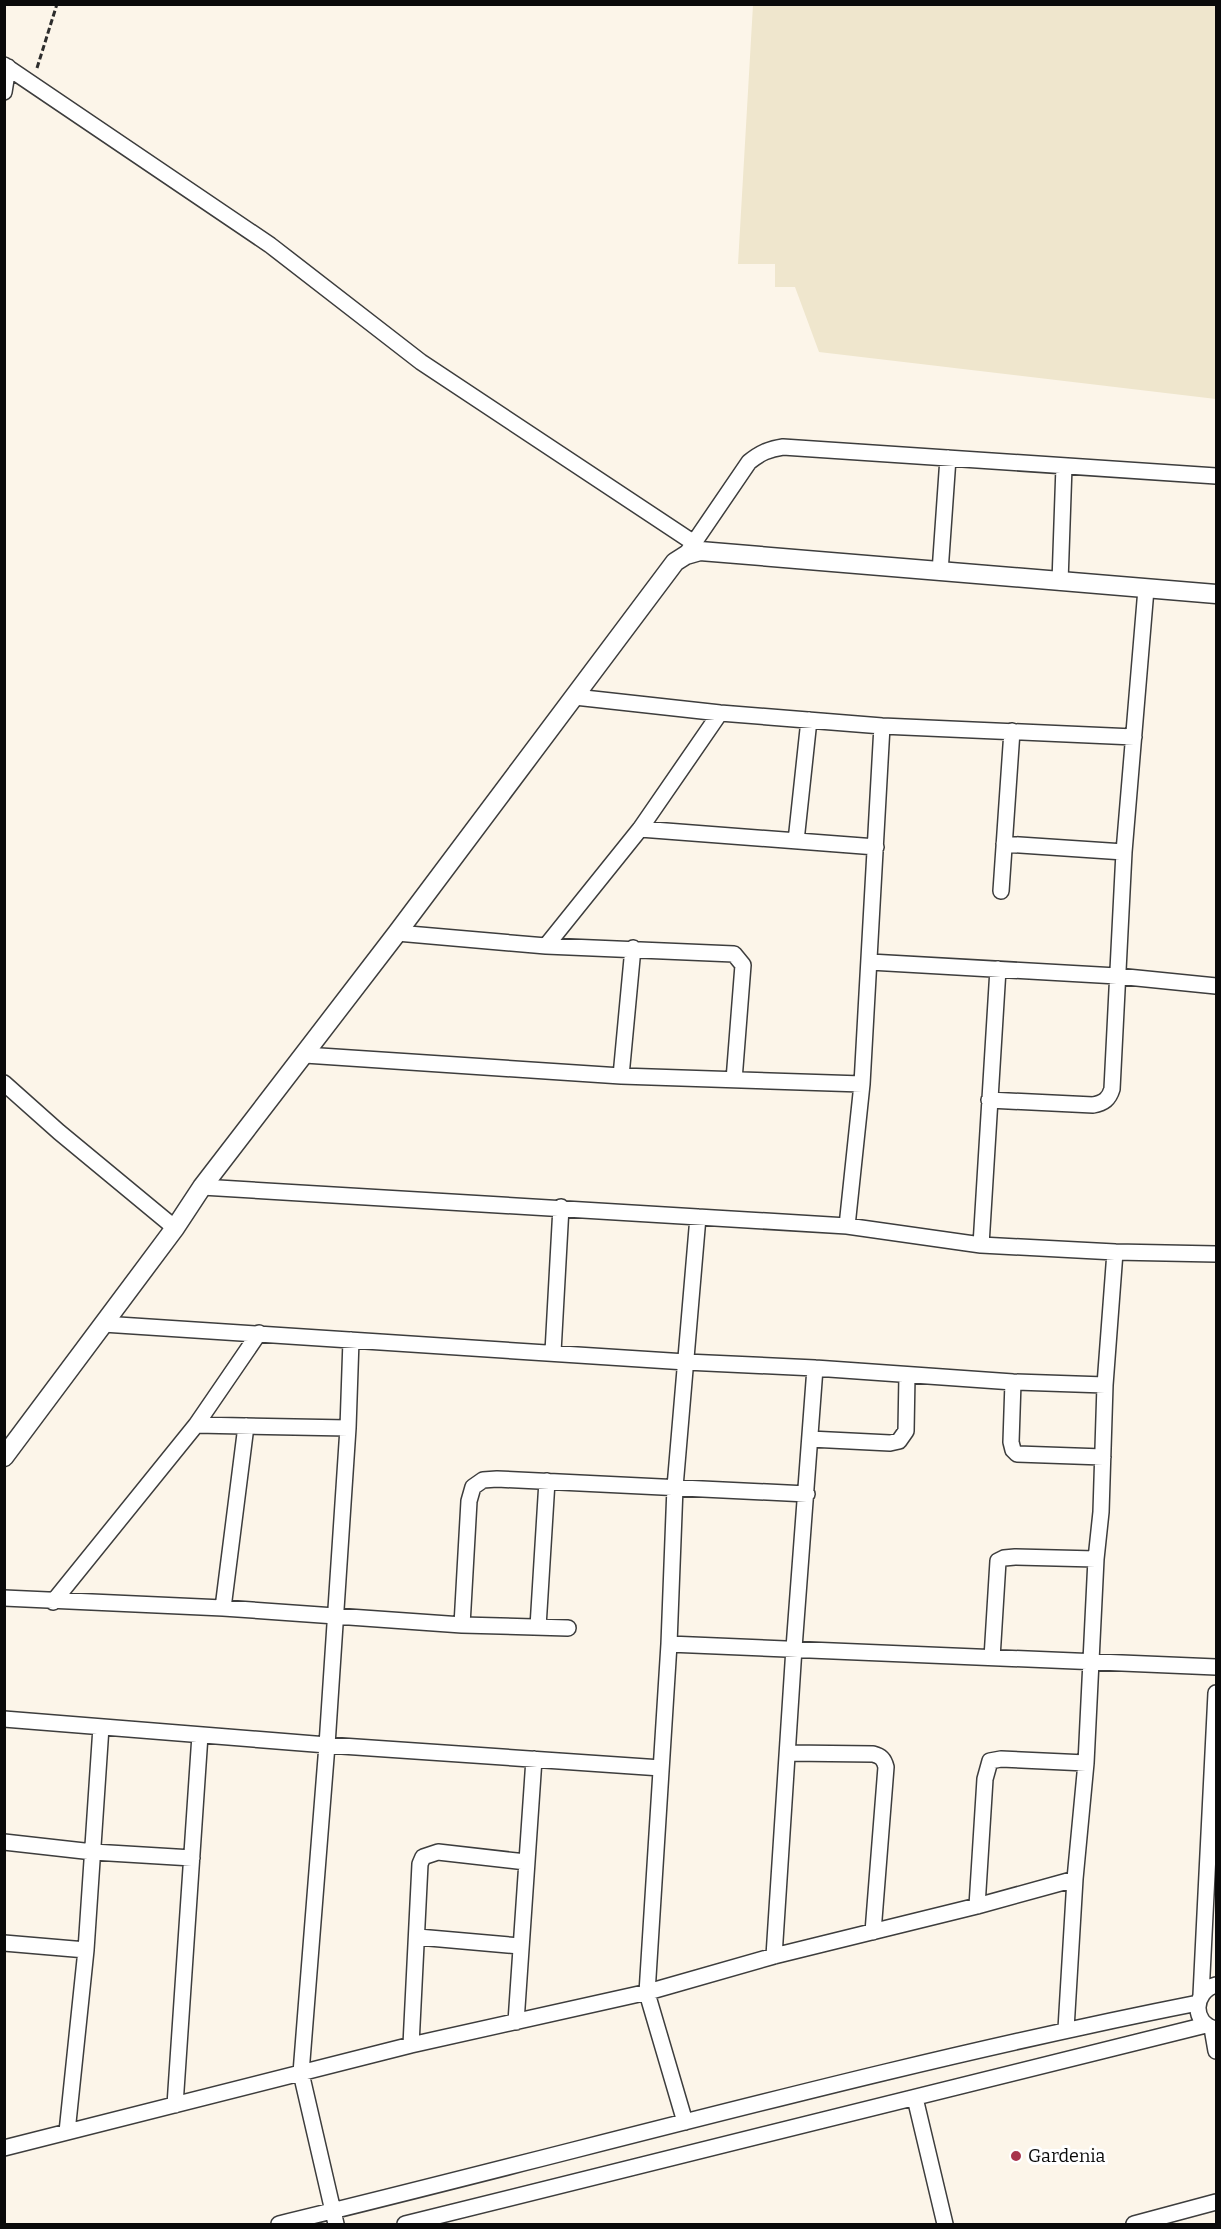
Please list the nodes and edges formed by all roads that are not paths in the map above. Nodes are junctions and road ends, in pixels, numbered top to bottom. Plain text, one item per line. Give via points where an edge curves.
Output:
1 (6, 66) edge
2 (4, 92) edge
3 (948, 458) junction
4 (1064, 466) junction
5 (1216, 476) edge
6 (690, 549) junction
7 (940, 572) junction
8 (1060, 582) junction
9 (1146, 589) junction
10 (1216, 594) edge
11 (575, 697) junction
12 (720, 713) junction
13 (809, 720) junction
14 (882, 726) junction
15 (1012, 731) junction
16 (1134, 737) junction
17 (640, 829) junction
18 (796, 841) junction
19 (1004, 844) junction
20 (876, 847) junction
21 (1124, 852) junction
22 (1001, 891) dead end
23 (397, 933) junction
24 (546, 946) junction
25 (633, 948) junction
26 (870, 962) junction
27 (998, 969) junction
28 (1117, 976) junction
29 (1216, 986) edge
30 (305, 1054) junction
31 (621, 1076) junction
32 (734, 1080) junction
33 (4, 1083) edge
34 (862, 1084) junction
35 (989, 1100) junction
36 (202, 1187) junction
37 (561, 1207) junction
38 (698, 1216) junction
39 (847, 1226) junction
40 (175, 1228) junction
41 (981, 1245) junction
42 (1115, 1252) junction
43 (1216, 1254) edge
44 (103, 1324) junction
45 (259, 1333) junction
46 (351, 1340) junction
47 (554, 1352) junction
48 (686, 1362) junction
49 (816, 1368) junction
50 (907, 1374) junction
51 (1013, 1382) junction
52 (1105, 1385) junction
53 (196, 1425) junction
54 (246, 1426) junction
55 (348, 1428) junction
56 (810, 1439) junction
57 (4, 1457) edge
58 (1103, 1457) junction
59 (547, 1481) junction
60 (675, 1487) junction
61 (807, 1494) junction
62 (1096, 1559) junction
63 (4, 1598) edge
64 (53, 1602) junction
65 (223, 1608) junction
66 (335, 1615) junction
67 (462, 1625) junction
68 (538, 1627) junction
69 (568, 1628) dead end
70 (669, 1644) junction
71 (794, 1648) junction
72 (992, 1658) junction
73 (1091, 1663) junction
74 (1216, 1667) edge
75 (1216, 1693) edge
76 (4, 1719) edge
77 (101, 1727) junction
78 (200, 1735) junction
79 (327, 1745) junction
80 (788, 1753) junction
81 (534, 1759) junction
82 (1086, 1763) junction
83 (661, 1767) junction
84 (4, 1842) edge
85 (93, 1852) junction
86 (192, 1858) junction
87 (526, 1862) junction
88 (1075, 1879) junction
89 (977, 1906) junction
90 (873, 1932) junction
91 (418, 1937) junction
92 (4, 1943) edge
93 (520, 1946) junction
94 (86, 1950) junction
95 (774, 1956) junction
96 (1216, 1985) edge
97 (647, 1993) junction
98 (1199, 1999) junction
99 (516, 2022) junction
100 (1212, 2027) edge
101 (1066, 2029) junction
102 (411, 2045) junction
103 (1216, 2051) edge
104 (301, 2073) junction
105 (915, 2098) junction
106 (175, 2105) junction
107 (685, 2122) junction
108 (67, 2132) junction
109 (4, 2148) edge
110 (1216, 2202) edge
111 (334, 2218) edge
112 (279, 2224) edge
113 (405, 2224) edge
114 (945, 2224) edge
115 (1134, 2224) edge

1 - 2 street
1 - 6 street via 270,245 421,362
3 - 4 street
3 - 6 street via 770,449 749,462
3 - 7 street
4 - 5 street
4 - 8 street
6 - 7 street
6 - 11 street via 675,562
7 - 8 street
8 - 9 street
9 - 10 street
9 - 16 street
11 - 12 street
11 - 23 street
12 - 13 street
12 - 17 street
13 - 14 street
13 - 18 street
14 - 15 street
14 - 20 street
15 - 16 street
15 - 19 street
16 - 21 street
17 - 18 street
17 - 24 street
18 - 20 street
19 - 21 street
19 - 22 street
20 - 26 street
21 - 28 street
23 - 24 street
23 - 30 street
24 - 25 street
25 - 31 street
25 - 32 street via 726,952 739,958 742,965
26 - 27 street
26 - 34 street
27 - 28 street
27 - 35 street
28 - 29 street
28 - 35 street via 1110,1098 1093,1105
30 - 31 street
30 - 36 street
31 - 32 street
32 - 34 street
33 - 40 street
34 - 39 street
35 - 41 street
36 - 37 street
36 - 40 street
37 - 38 street
37 - 47 street
38 - 39 street
38 - 48 street
39 - 41 street
40 - 44 street
41 - 42 street
42 - 43 street
42 - 52 street
44 - 45 street
44 - 57 street
45 - 46 street
45 - 53 street
46 - 47 street
46 - 55 street
47 - 48 street
48 - 49 street
48 - 60 street
49 - 50 street
49 - 56 street
50 - 51 street
50 - 56 street via 906,1431 899,1442
51 - 52 street
51 - 58 street via 1011,1442 1017,1454
52 - 58 street
53 - 54 street
53 - 64 street
54 - 55 street
54 - 65 street
55 - 66 street
56 - 61 street
58 - 62 street
59 - 60 street
59 - 67 street via 483,1480 473,1487
59 - 68 street
60 - 61 street
60 - 70 street
61 - 71 street
62 - 72 street via 1015,1557 998,1561
62 - 73 street
63 - 64 street
64 - 65 street
65 - 66 street
66 - 67 street
66 - 79 street
67 - 68 street
68 - 69 street
70 - 71 street
70 - 83 street
71 - 72 street
71 - 80 street
72 - 73 street
73 - 74 street
73 - 82 street
75 - 98 street
76 - 77 street
77 - 78 street
77 - 85 street
78 - 79 street
78 - 86 street
79 - 81 street
79 - 104 street
80 - 90 street via 873,1754 885,1761
80 - 95 street
81 - 83 street
81 - 87 street
82 - 88 street
82 - 89 street via 990,1761 985,1779
83 - 97 street
84 - 85 street
85 - 86 street
85 - 94 street
86 - 106 street
87 - 91 street via 438,1852 423,1857
87 - 93 street
88 - 89 street
88 - 101 street
89 - 90 street
90 - 95 street
91 - 93 street
91 - 102 street
92 - 94 street
93 - 99 street
94 - 108 street
95 - 97 street
96 - 98 street
97 - 99 street
97 - 107 street
98 - 100 street via 1199,2015
98 - 101 street
99 - 102 street
100 - 103 street
100 - 105 street
101 - 107 street
102 - 104 street
104 - 106 street
104 - 111 street
105 - 113 street
105 - 114 street
106 - 108 street
107 - 111 street
108 - 109 street
110 - 115 street
111 - 112 street

